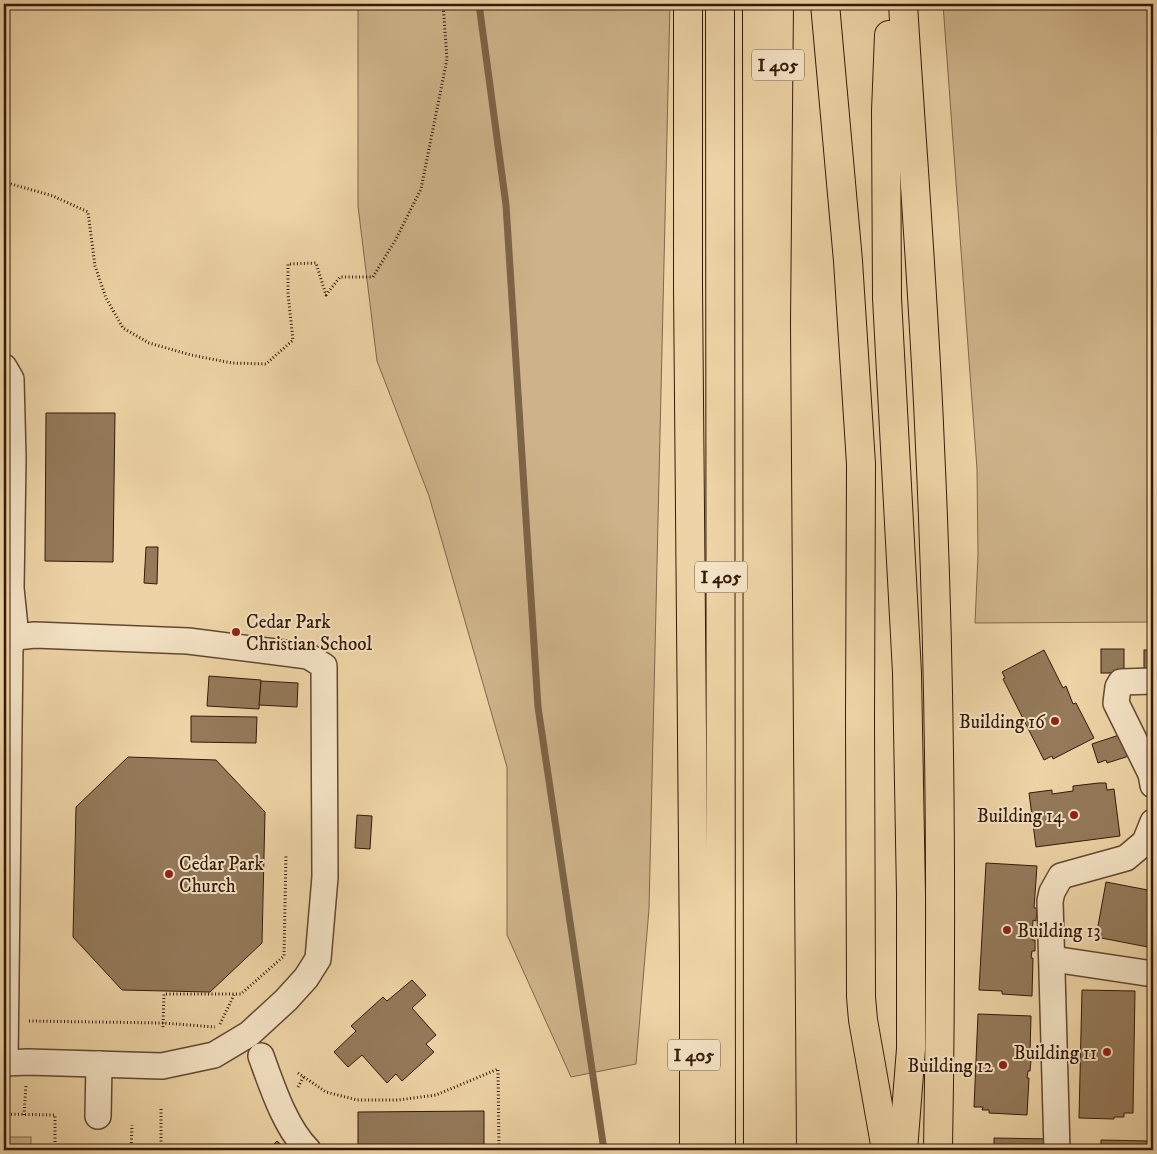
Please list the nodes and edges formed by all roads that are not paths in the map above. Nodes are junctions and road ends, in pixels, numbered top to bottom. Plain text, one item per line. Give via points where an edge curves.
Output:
1 (688, 4) edge
2 (720, 4) edge
3 (757, 4) edge
4 (779, 4) edge
5 (826, 4) edge
6 (891, 4) edge
7 (903, 4) edge
8 (4, 367) edge
9 (7, 588) edge
10 (16, 637) junction
11 (1153, 681) edge
12 (1153, 785) edge
13 (1153, 822) edge
14 (1052, 959) junction
15 (694, 960) junction
16 (1153, 974) edge
17 (261, 1056) dead end
18 (12, 1062) edge
19 (100, 1064) junction
20 (98, 1116) dead end
21 (938, 1145) edge
22 (308, 1150) edge
23 (681, 1150) edge
24 (694, 1150) edge
25 (721, 1150) edge
26 (758, 1150) edge
27 (782, 1150) edge
28 (886, 1150) edge
29 (903, 1150) edge
30 (1056, 1150) edge

1 - 15 highway, I 405
2 - 25 highway, I 405
3 - 26 highway, I 405
4 - 27 highway, I 405 via 776,322
5 - 28 highway via 861,464 860,969 863,1020
6 - 29 highway via 886,111 887,298 907,673 911,894 911,1048
7 - 21 highway via 930,446 936,631 940,992
8 - 9 lane via 11,379 13,458
9 - 10 lane
10 - 18 lane via 10,646
10 - 19 lane via 188,641 308,656 324,666 325,877 318,959 286,1000 249,1034 214,1055 162,1066
11 - 12 lane via 1121,682 1116,703 1151,774
13 - 14 lane via 1145,842 1126,858 1061,876 1050,901
14 - 16 lane
14 - 30 lane
15 - 23 highway
15 - 24 highway, I 405
17 - 22 lane via 276,1098
18 - 19 lane
19 - 20 lane

